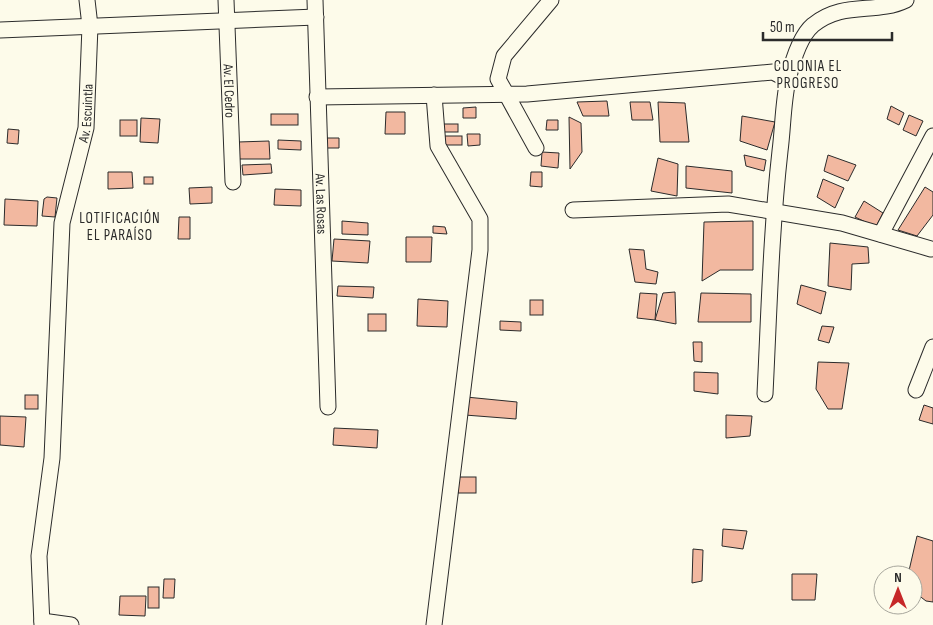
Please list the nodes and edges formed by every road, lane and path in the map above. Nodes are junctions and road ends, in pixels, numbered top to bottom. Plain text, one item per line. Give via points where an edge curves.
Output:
1 (87, 0) edge
2 (226, 0) edge
3 (316, 0) edge
4 (551, 0) edge
5 (906, 0) edge
6 (316, 17) junction
7 (227, 20) junction
8 (90, 26) junction
9 (0, 30) edge
10 (788, 80) junction
11 (506, 94) junction
12 (434, 95) junction
13 (317, 97) junction
14 (933, 136) edge
15 (536, 148) dead end
16 (233, 182) dead end
17 (573, 210) dead end
18 (773, 210) junction
19 (881, 234) junction
20 (931, 249) dead end
21 (933, 347) edge
22 (916, 390) dead end
23 (765, 394) dead end
24 (328, 407) dead end
25 (42, 623) edge
26 (71, 625) edge
27 (434, 625) edge

1 - 8 street, Av. Escuintla
2 - 7 street, Av. El Cedro
3 - 6 street, Av. Las Rosas
4 - 11 street via 504,56 498,79
5 - 10 street via 835,10 813,24 804,35
6 - 7 street
6 - 13 street, Av. Las Rosas
7 - 8 street
7 - 16 street, Av. El Cedro
8 - 9 street
8 - 25 street, Av. Escuintla via 86,128 62,223 52,458 39,556
10 - 11 street via 773,72
10 - 18 street
11 - 12 street
11 - 15 street
12 - 13 street
12 - 27 street via 438,146 480,219 480,250
13 - 24 street, Av. Las Rosas
14 - 19 street
17 - 18 street via 728,204
18 - 19 street
18 - 23 street
19 - 20 street
21 - 22 street
25 - 26 street

